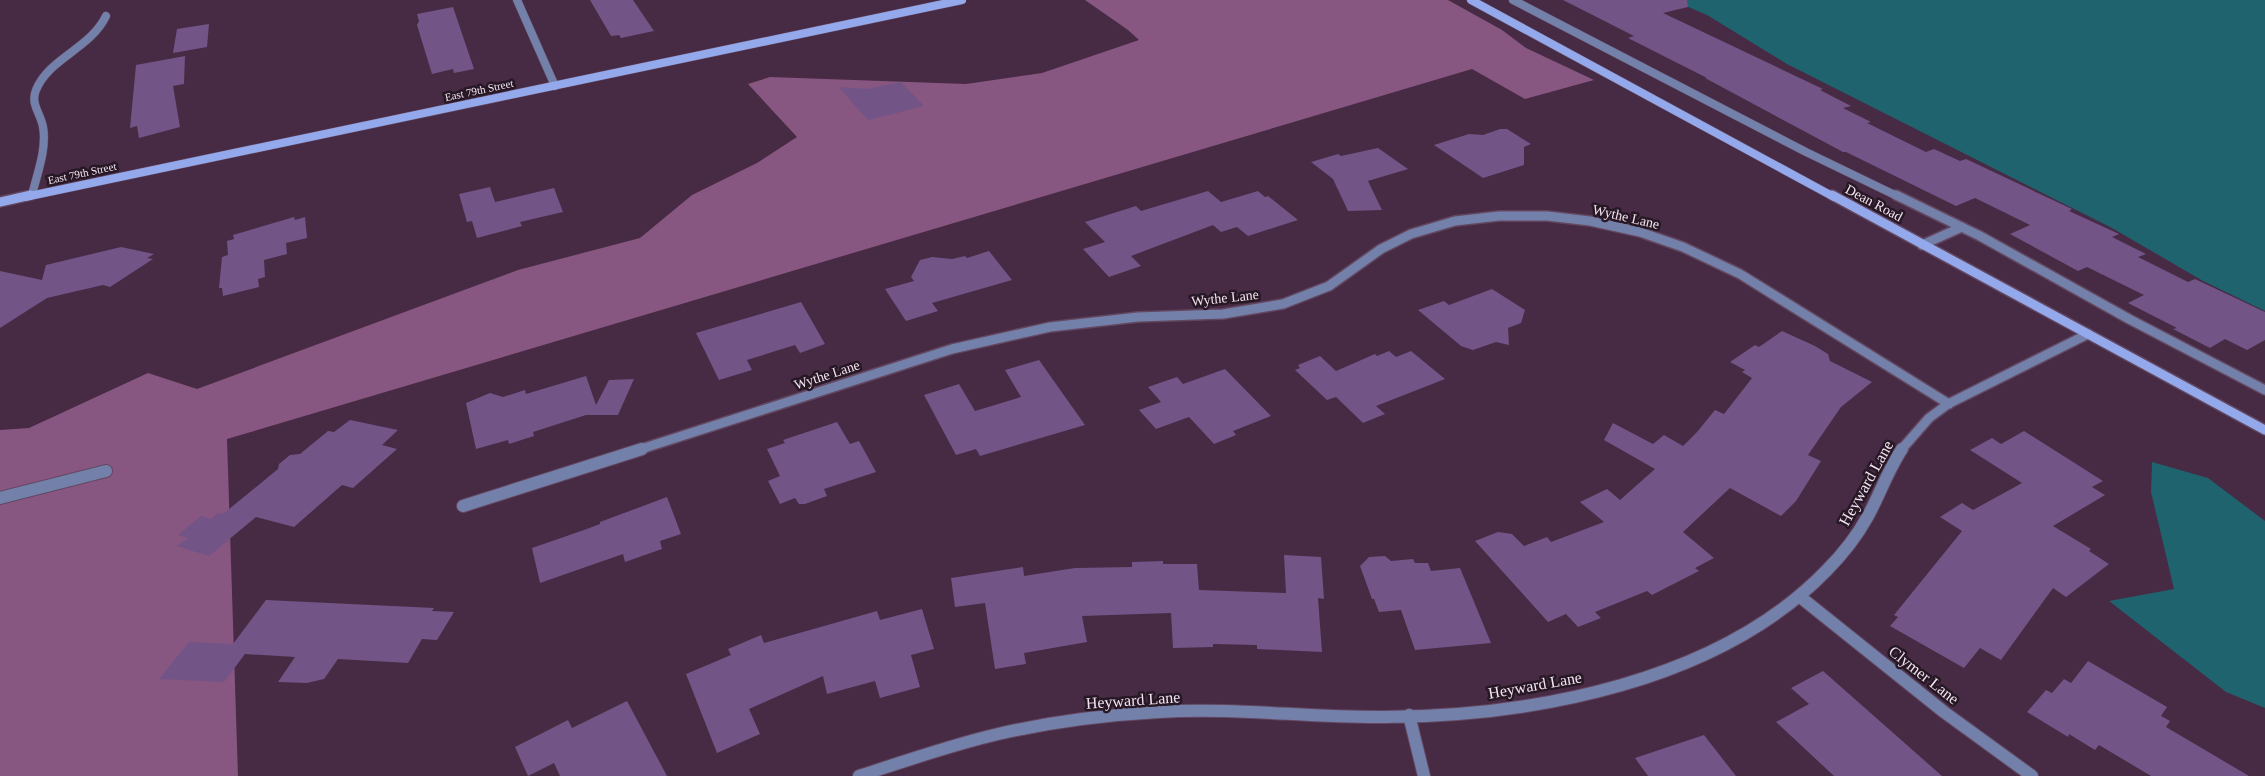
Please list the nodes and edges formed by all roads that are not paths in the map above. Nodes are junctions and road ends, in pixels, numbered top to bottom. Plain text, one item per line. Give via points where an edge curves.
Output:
1 (517, 0) edge
2 (962, 0) edge
3 (1471, 0) edge
4 (1513, 0) edge
5 (106, 16) dead end
6 (555, 86) junction
7 (32, 195) junction
8 (0, 202) edge
9 (1962, 227) junction
10 (1922, 244) junction
11 (2088, 334) junction
12 (2265, 390) edge
13 (1949, 404) junction
14 (2265, 430) edge
15 (106, 471) dead end
16 (0, 498) edge
17 (463, 506) dead end
18 (1799, 596) junction
19 (1409, 716) junction
20 (859, 776) edge
21 (1424, 776) edge
22 (2032, 776) edge

1 - 6 street
2 - 6 street, East 79th Street
3 - 10 street, Dean Road
4 - 9 street, Dean Road via 1806,152
5 - 7 street via 96,33 51,69 36,89 34,105 41,121 43,138
6 - 7 street, East 79th Street
7 - 8 street, East 79th Street
9 - 10 street
9 - 12 street, Dean Road via 2129,320
10 - 11 street, Dean Road
11 - 13 street, Heyward Lane
11 - 14 street, Dean Road
13 - 17 street, Wythe Lane via 1740,274 1683,246 1590,221 1547,216 1499,216 1455,221 1411,234 1381,249 1329,286 1283,304 1229,314 1138,317 1050,327 952,349
13 - 18 street, Heyward Lane via 1935,412 1910,438 1898,454 1852,542
15 - 16 street
18 - 19 street, Heyward Lane via 1747,632 1664,671 1567,699 1465,713
18 - 22 street, Clymer Lane via 1944,712
19 - 20 street, Heyward Lane via 1221,710 1115,715 1000,733
19 - 21 street

